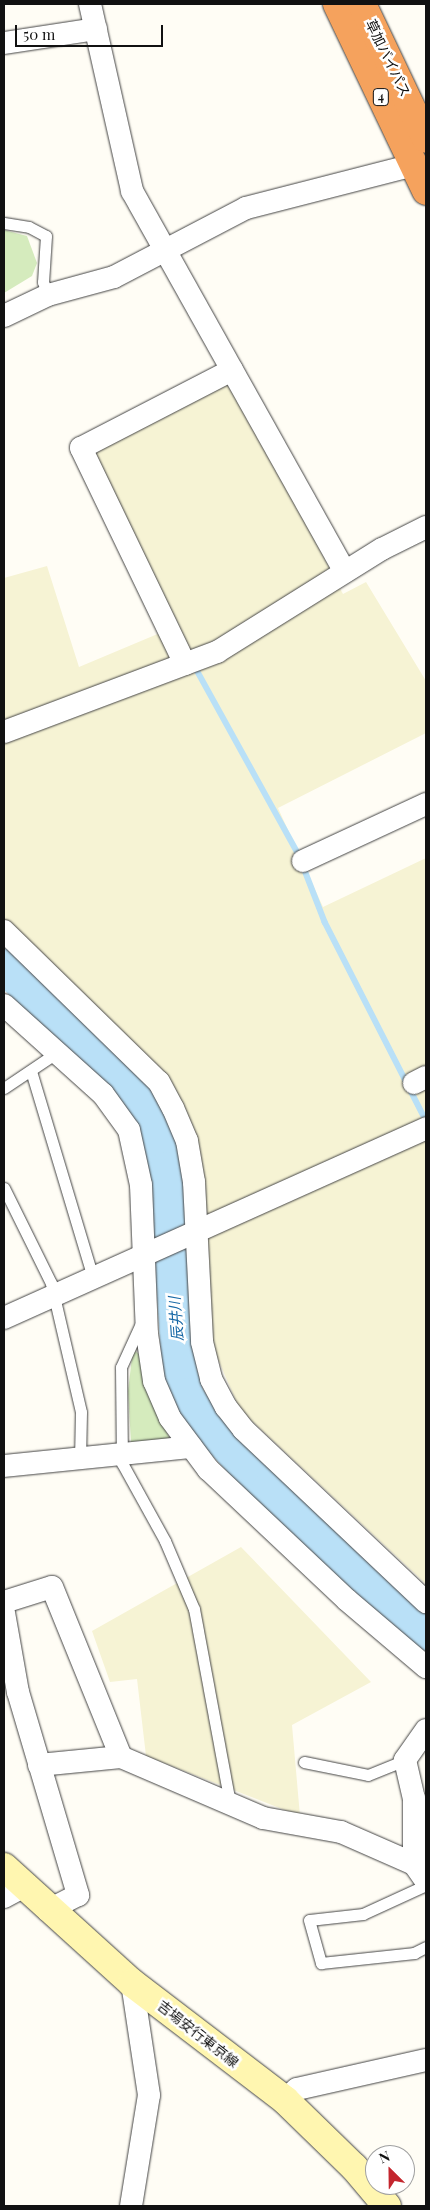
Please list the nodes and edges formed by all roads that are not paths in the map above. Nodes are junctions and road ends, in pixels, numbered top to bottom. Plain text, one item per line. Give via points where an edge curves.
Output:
1 (90, 4) edge
2 (337, 4) edge
3 (362, 4) edge
4 (96, 29) junction
5 (4, 43) edge
6 (426, 139) edge
7 (414, 165) junction
8 (426, 191) edge
9 (4, 223) edge
10 (163, 249) junction
11 (48, 295) junction
12 (4, 316) edge
13 (232, 370) junction
14 (426, 527) edge
15 (345, 572) junction
16 (185, 664) junction
17 (4, 732) edge
18 (426, 804) edge
19 (303, 861) dead end
20 (4, 931) edge
21 (4, 1005) edge
22 (56, 1053) junction
23 (31, 1071) junction
24 (4, 1088) edge
25 (426, 1128) edge
26 (4, 1188) edge
27 (194, 1233) junction
28 (147, 1253) junction
29 (93, 1278) junction
30 (55, 1295) junction
31 (146, 1313) junction
32 (4, 1318) edge
33 (191, 1446) junction
34 (120, 1454) junction
35 (80, 1458) junction
36 (4, 1466) edge
37 (4, 1602) edge
38 (426, 1602) edge
39 (4, 1613) edge
40 (426, 1667) edge
41 (426, 1730) edge
42 (121, 1757) junction
43 (404, 1760) junction
44 (304, 1762) dead end
45 (39, 1765) junction
46 (230, 1803) junction
47 (4, 1867) edge
48 (422, 1871) edge
49 (13, 1892) edge
50 (48, 1910) junction
51 (426, 1947) edge
52 (132, 1982) junction
53 (426, 2060) edge
54 (284, 2100) junction
55 (131, 2206) edge
56 (387, 2206) edge

1 - 4 street
2 - 7 highway, 草加バイパス / 4
3 - 6 highway, 草加バイパス / 4
4 - 5 street
4 - 10 street via 132,192
7 - 8 highway, 草加バイパス / 4
7 - 10 street via 246,208
9 - 11 lane via 29,227 46,236 43,282
10 - 11 street via 114,277
10 - 13 street
11 - 12 street
13 - 15 street
13 - 16 street via 82,448
14 - 15 street
15 - 16 street via 217,652
16 - 17 street
18 - 19 street
20 - 27 street via 159,1082 187,1141
21 - 22 street
22 - 23 lane
22 - 28 street via 103,1094 128,1130 139,1160
23 - 24 lane
23 - 29 lane
25 - 27 street
26 - 30 lane
27 - 28 street
27 - 38 street via 202,1342 211,1379 226,1407 243,1429
28 - 29 street
28 - 31 street
29 - 30 street
30 - 32 street
30 - 35 lane via 81,1412
31 - 33 street via 154,1380 170,1418
31 - 34 lane via 120,1367
33 - 34 street
33 - 40 street via 208,1469 347,1600
34 - 35 street
34 - 46 lane via 129,1480 164,1541 194,1609
35 - 36 street
37 - 42 street via 52,1587
39 - 45 street via 18,1692
41 - 43 street
42 - 45 street
42 - 46 street
43 - 44 lane via 368,1775
43 - 48 street via 414,1798
45 - 50 street via 78,1895
46 - 48 street via 263,1818 341,1832
47 - 49 main road, 吉場安行東京線
48 - 51 lane via 363,1914 309,1920 320,1963 414,1953
49 - 50 main road, 吉場安行東京線
50 - 52 main road, 吉場安行東京線
52 - 54 main road, 吉場安行東京線
52 - 55 street via 149,2095
53 - 54 street via 297,2089
54 - 56 main road, 吉場安行東京線 via 354,2167

